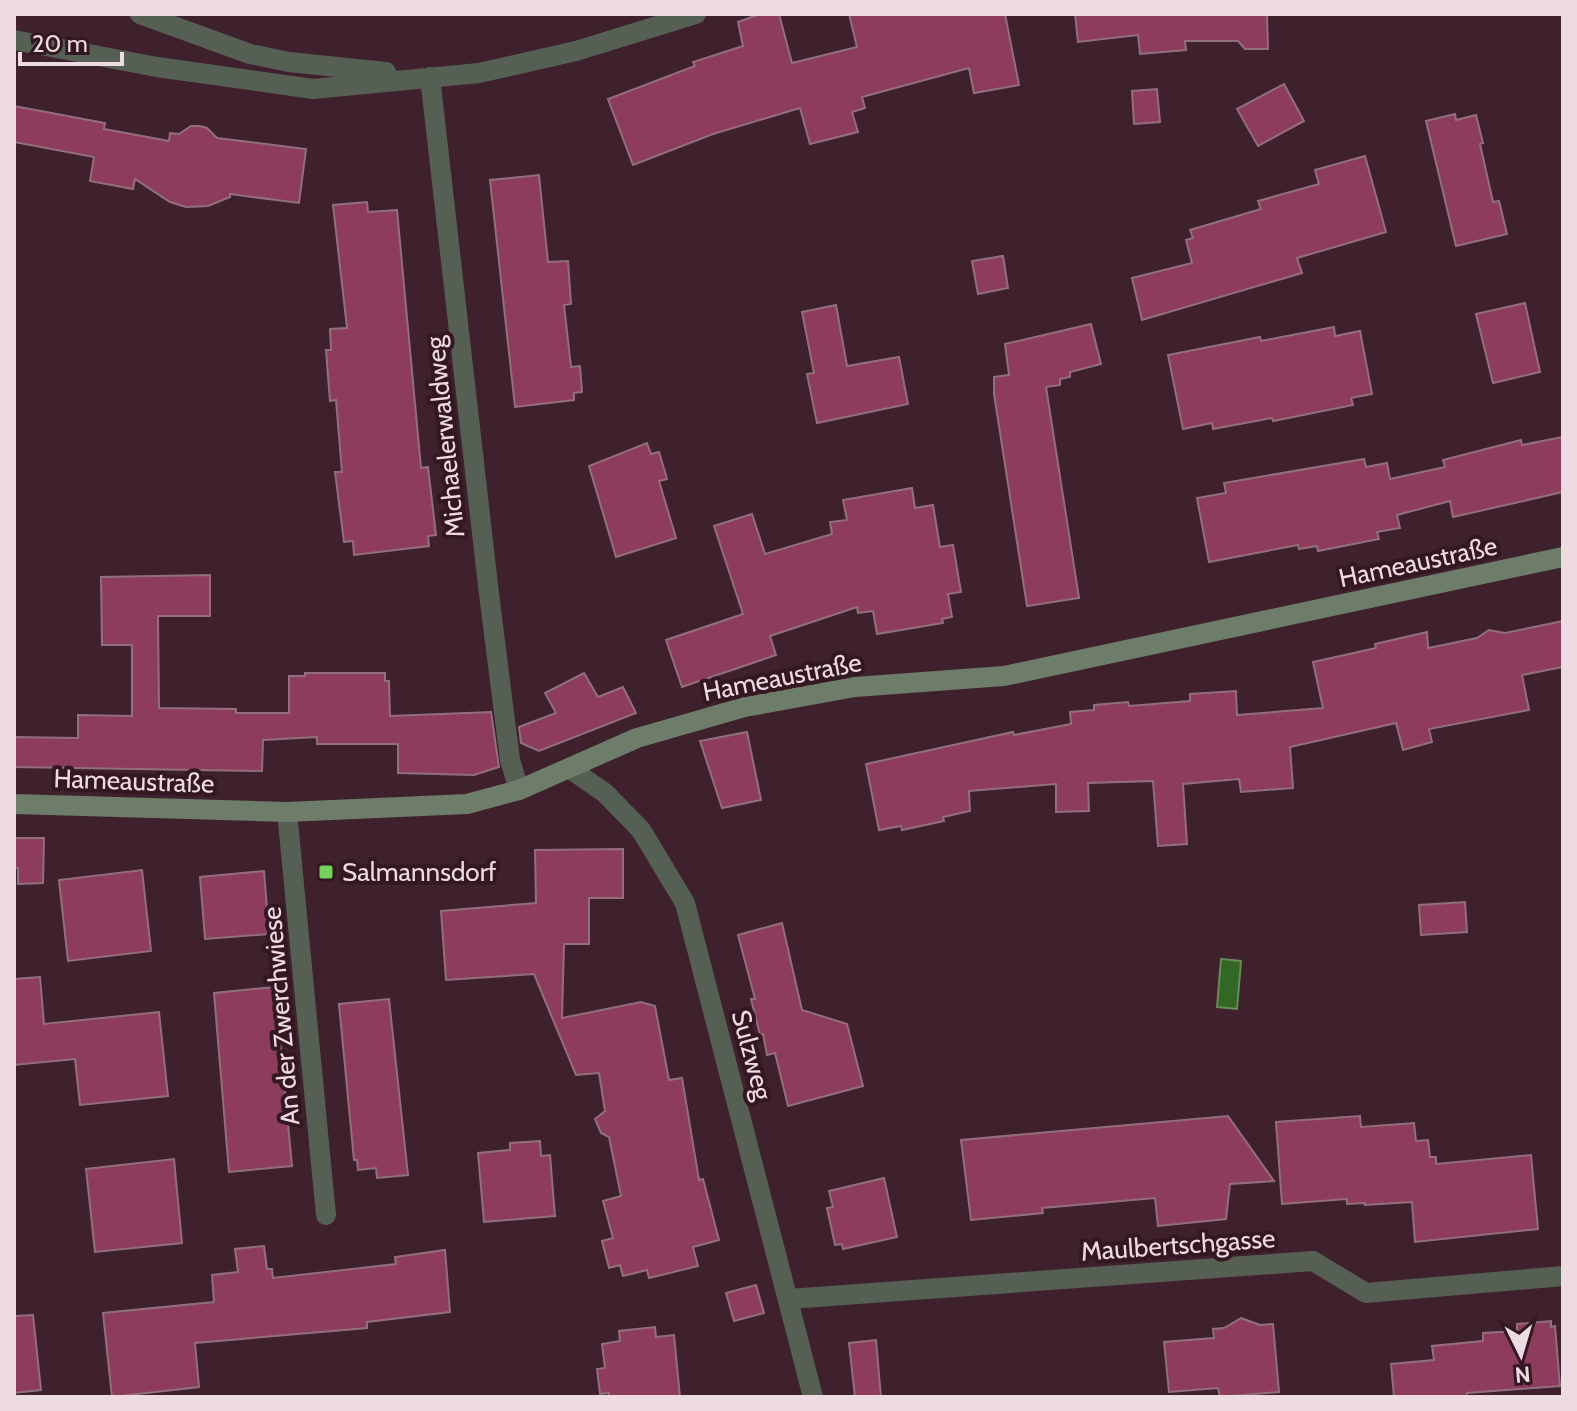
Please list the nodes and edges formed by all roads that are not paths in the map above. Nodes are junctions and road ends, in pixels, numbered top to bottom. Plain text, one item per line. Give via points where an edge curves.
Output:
1 (140, 14) edge
2 (696, 14) edge
3 (14, 40) edge
4 (430, 77) junction
5 (1563, 557) edge
6 (569, 768) junction
7 (519, 790) junction
8 (14, 804) edge
9 (287, 812) junction
10 (326, 1215) dead end
11 (1563, 1276) edge
12 (789, 1299) junction
13 (813, 1397) edge

1 - 4 street via 250,54
2 - 4 street via 576,51 479,73
3 - 4 street via 313,89
4 - 7 street, Michaelerwaldweg via 493,625 510,760
5 - 6 main road, Hameaustraße via 1004,676 855,687 772,701 670,726
6 - 7 main road, Hameaustraße
6 - 12 street, Sulzweg via 605,793 641,830 685,903
7 - 9 main road, Hameaustraße via 467,804
8 - 9 main road, Hameaustraße
9 - 10 street, An der Zwerchwiese
11 - 12 street, Maulbertschgasse via 1366,1293 1313,1261
12 - 13 street, Sulzweg

